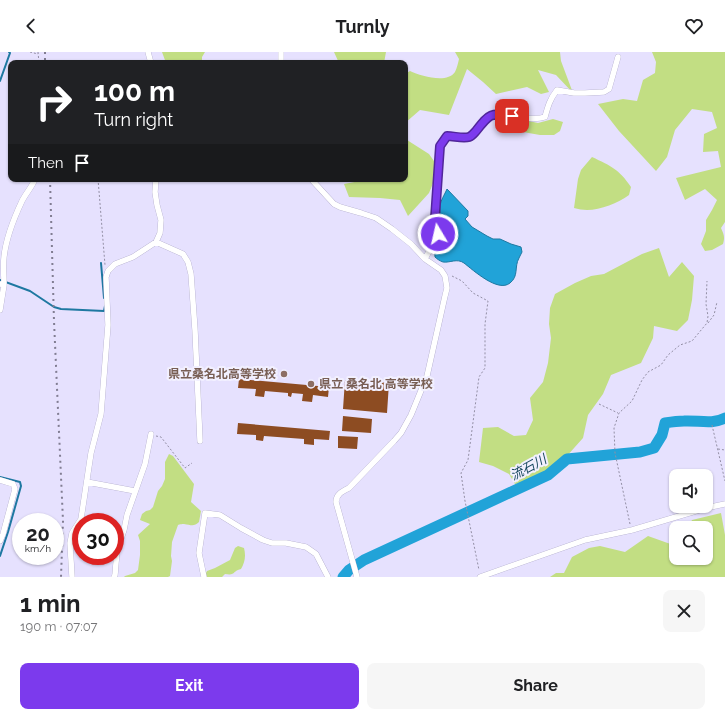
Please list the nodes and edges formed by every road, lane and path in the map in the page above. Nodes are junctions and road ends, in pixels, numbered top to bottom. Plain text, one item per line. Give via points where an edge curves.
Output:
1 (30, 52) edge
2 (38, 53) edge
3 (618, 57) dead end
4 (33, 182) edge
5 (98, 182) edge
6 (156, 182) edge
7 (315, 182) edge
8 (156, 242) junction
9 (425, 259) junction
10 (108, 271) junction
11 (445, 276) junction
12 (707, 281) dead end
13 (2, 284) edge
14 (717, 302) dead end
15 (0, 310) edge
16 (707, 323) junction
17 (599, 404) dead end
18 (619, 413) junction
19 (712, 425) dead end
20 (151, 434) joint
21 (200, 441) dead end
22 (717, 449) junction
23 (725, 450) edge
24 (192, 463) dead end
25 (0, 480) edge
26 (725, 481) edge
27 (87, 482) junction
28 (135, 491) junction
29 (725, 504) edge
30 (632, 530) junction
31 (0, 541) edge
32 (72, 577) edge
33 (114, 577) edge
34 (204, 577) edge
35 (328, 577) edge
36 (357, 577) edge
37 (480, 577) edge

1 - 2 path
3 - 9 street via 609,89 604,92 574,93 557,90 549,102 545,117 538,119 490,115 468,138 447,136 440,146 435,218 438,234
4 - 13 street via 9,237
5 - 10 path via 104,264
6 - 8 street via 155,192 161,220
7 - 9 street via 334,204 376,218 411,244
8 - 10 street via 133,257 115,264
8 - 21 street via 183,254 191,274
9 - 11 street
10 - 27 street via 108,325 100,414
11 - 36 street via 445,296 427,376 411,415 394,441 336,498
11 - 37 path via 449,275 462,281 473,293 488,300 485,368 479,377 468,460 462,473
12 - 16 path
13 - 15 street
14 - 16 path via 714,316
16 - 18 path via 692,341 680,345 661,365 648,372 632,401
17 - 18 path
18 - 30 path via 614,428 615,453
19 - 22 path
20 - 24 path via 161,437 185,468
20 - 28 street via 145,464
22 - 23 path
22 - 26 path
25 - 31 street via 13,484 15,489
27 - 28 street
27 - 32 street via 81,519 72,532 70,543
28 - 33 street via 118,551
29 - 30 street
30 - 37 street via 586,540
34 - 35 street via 199,553 205,513 220,515 263,540 306,547 316,554

